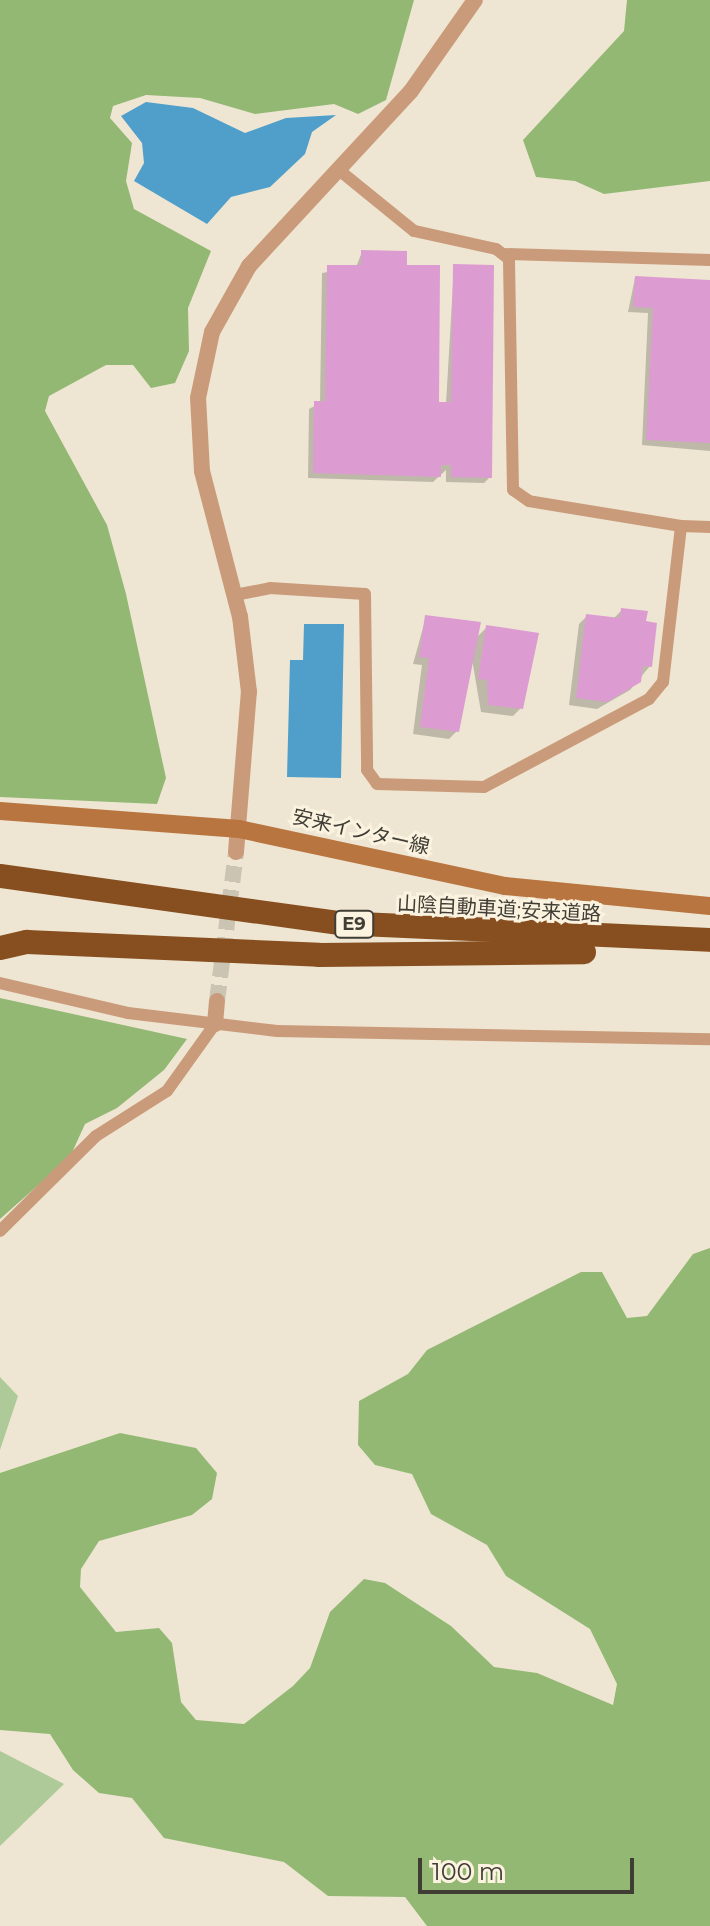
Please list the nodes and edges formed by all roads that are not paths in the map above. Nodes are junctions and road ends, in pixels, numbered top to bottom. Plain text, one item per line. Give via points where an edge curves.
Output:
1 (475, 0) edge
2 (339, 170) junction
3 (504, 254) junction
4 (710, 260) edge
5 (681, 526) junction
6 (710, 527) edge
7 (235, 595) junction
8 (0, 811) edge
9 (239, 829) junction
10 (236, 852) tunnel mouth
11 (0, 876) edge
12 (710, 906) edge
13 (710, 940) edge
14 (0, 948) edge
15 (710, 949) edge
16 (0, 983) edge
17 (217, 1001) tunnel mouth
18 (215, 1024) junction
19 (710, 1039) edge
20 (0, 1231) edge

1 - 2 street via 442,52
2 - 3 street via 414,231
2 - 7 street via 249,266 218,320 203,364 202,471
3 - 4 street
3 - 5 street via 513,490 529,501
5 - 6 street
5 - 7 street via 658,692 484,787 371,780 365,594 270,588
7 - 9 street via 249,692
8 - 9 main road, 安来インター線
9 - 10 street
9 - 12 main road, 安来インター線 via 505,886
11 - 13 highway, 山陰自動車道;安来道路 / E9 via 338,923
14 - 15 highway via 27,942 452,956
16 - 18 street
17 - 18 street
18 - 19 street via 277,1031
18 - 20 street via 167,1091 96,1136

